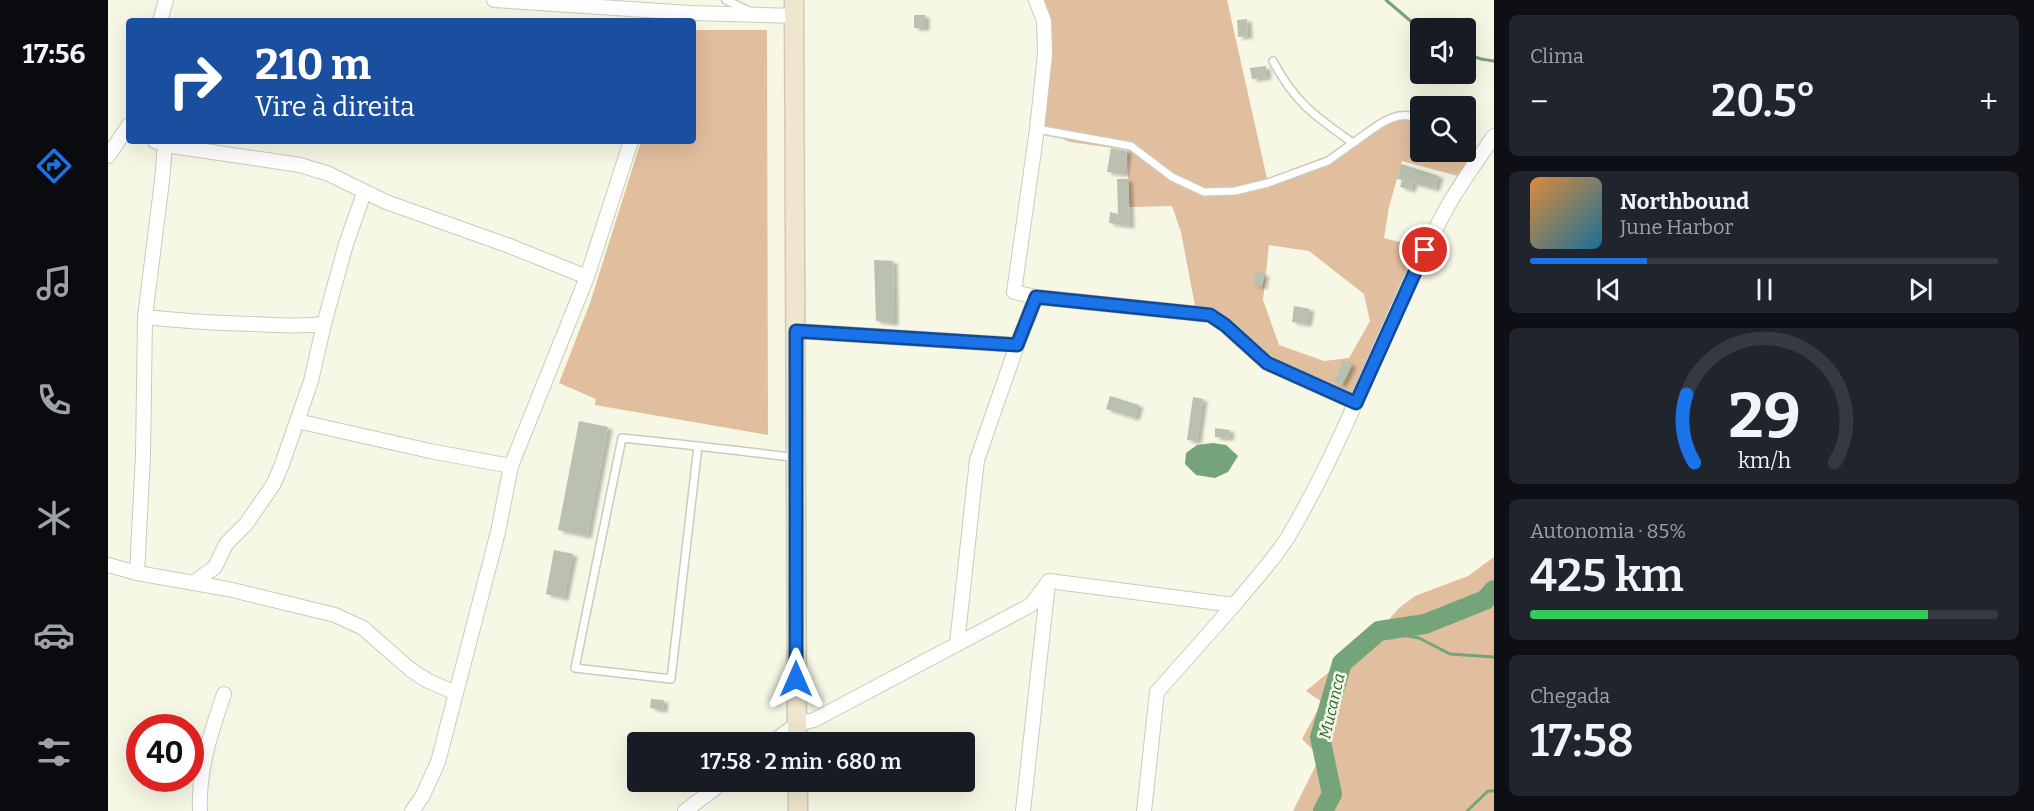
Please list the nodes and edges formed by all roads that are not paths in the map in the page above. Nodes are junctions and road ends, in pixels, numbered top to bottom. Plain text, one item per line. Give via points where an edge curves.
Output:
1 (166, 0) edge
2 (494, 0) edge
3 (726, 0) edge
4 (1036, 0) edge
5 (794, 8) edge
6 (691, 13) junction
7 (757, 14) junction
8 (161, 18) edge
9 (677, 18) edge
10 (1273, 61) dead end
11 (1410, 116) edge
12 (126, 129) edge
13 (1037, 129) junction
14 (1494, 136) edge
15 (1353, 143) junction
16 (160, 144) edge
17 (166, 144) edge
18 (630, 144) edge
19 (108, 156) edge
20 (364, 193) junction
21 (587, 277) junction
22 (1036, 297) junction
23 (144, 317) junction
24 (324, 324) junction
25 (796, 331) junction
26 (1017, 345) junction
27 (1356, 403) junction
28 (297, 421) junction
29 (698, 446) junction
30 (796, 458) junction
31 (511, 466) junction
32 (108, 565) edge
33 (215, 567) junction
34 (136, 573) junction
35 (1049, 581) junction
36 (193, 583) junction
37 (228, 590) junction
38 (1234, 605) junction
39 (957, 644) junction
40 (456, 693) junction
41 (224, 694) dead end
42 (797, 724) junction
43 (786, 732) edge
44 (797, 732) edge
45 (710, 792) edge
46 (798, 792) edge
47 (200, 811) edge
48 (412, 811) edge
49 (685, 811) edge
50 (798, 811) edge
51 (1023, 811) edge
52 (1144, 811) edge

1 - 8 street
2 - 6 street
3 - 7 lane
4 - 13 street via 1044,21 1045,54
5 - 7 street
5 - 25 street
6 - 7 street
6 - 9 street
10 - 15 lane via 1286,85 1311,114
11 - 15 lane via 1403,114 1386,120
12 - 19 street
13 - 15 lane via 1131,146 1172,177 1204,192 1235,191 1268,183 1328,161
13 - 22 street via 1014,292
14 - 27 street via 1449,202
16 - 23 street via 162,181
17 - 20 street via 300,165 329,174
18 - 21 street
20 - 21 street
20 - 24 street
21 - 31 street
22 - 26 street
22 - 27 street via 1210,315 1267,363
23 - 24 street via 266,325
23 - 34 street
24 - 28 street
25 - 26 street
25 - 30 street
26 - 39 street via 977,460
27 - 38 street via 1286,539
28 - 31 street
28 - 33 street via 273,485 246,524 226,544
29 - 29 lane via 622,438 575,669 671,679
29 - 30 lane
30 - 42 street
31 - 40 street
32 - 34 street
33 - 36 street
33 - 37 street
34 - 36 street
35 - 38 street
35 - 39 street via 1031,605
35 - 51 street
36 - 37 street
37 - 40 street via 335,615 363,628 428,681
38 - 52 street via 1157,692
39 - 42 street via 814,720
40 - 48 street via 438,762
41 - 47 street via 205,751
42 - 43 street
42 - 44 street
45 - 49 street
46 - 50 street

